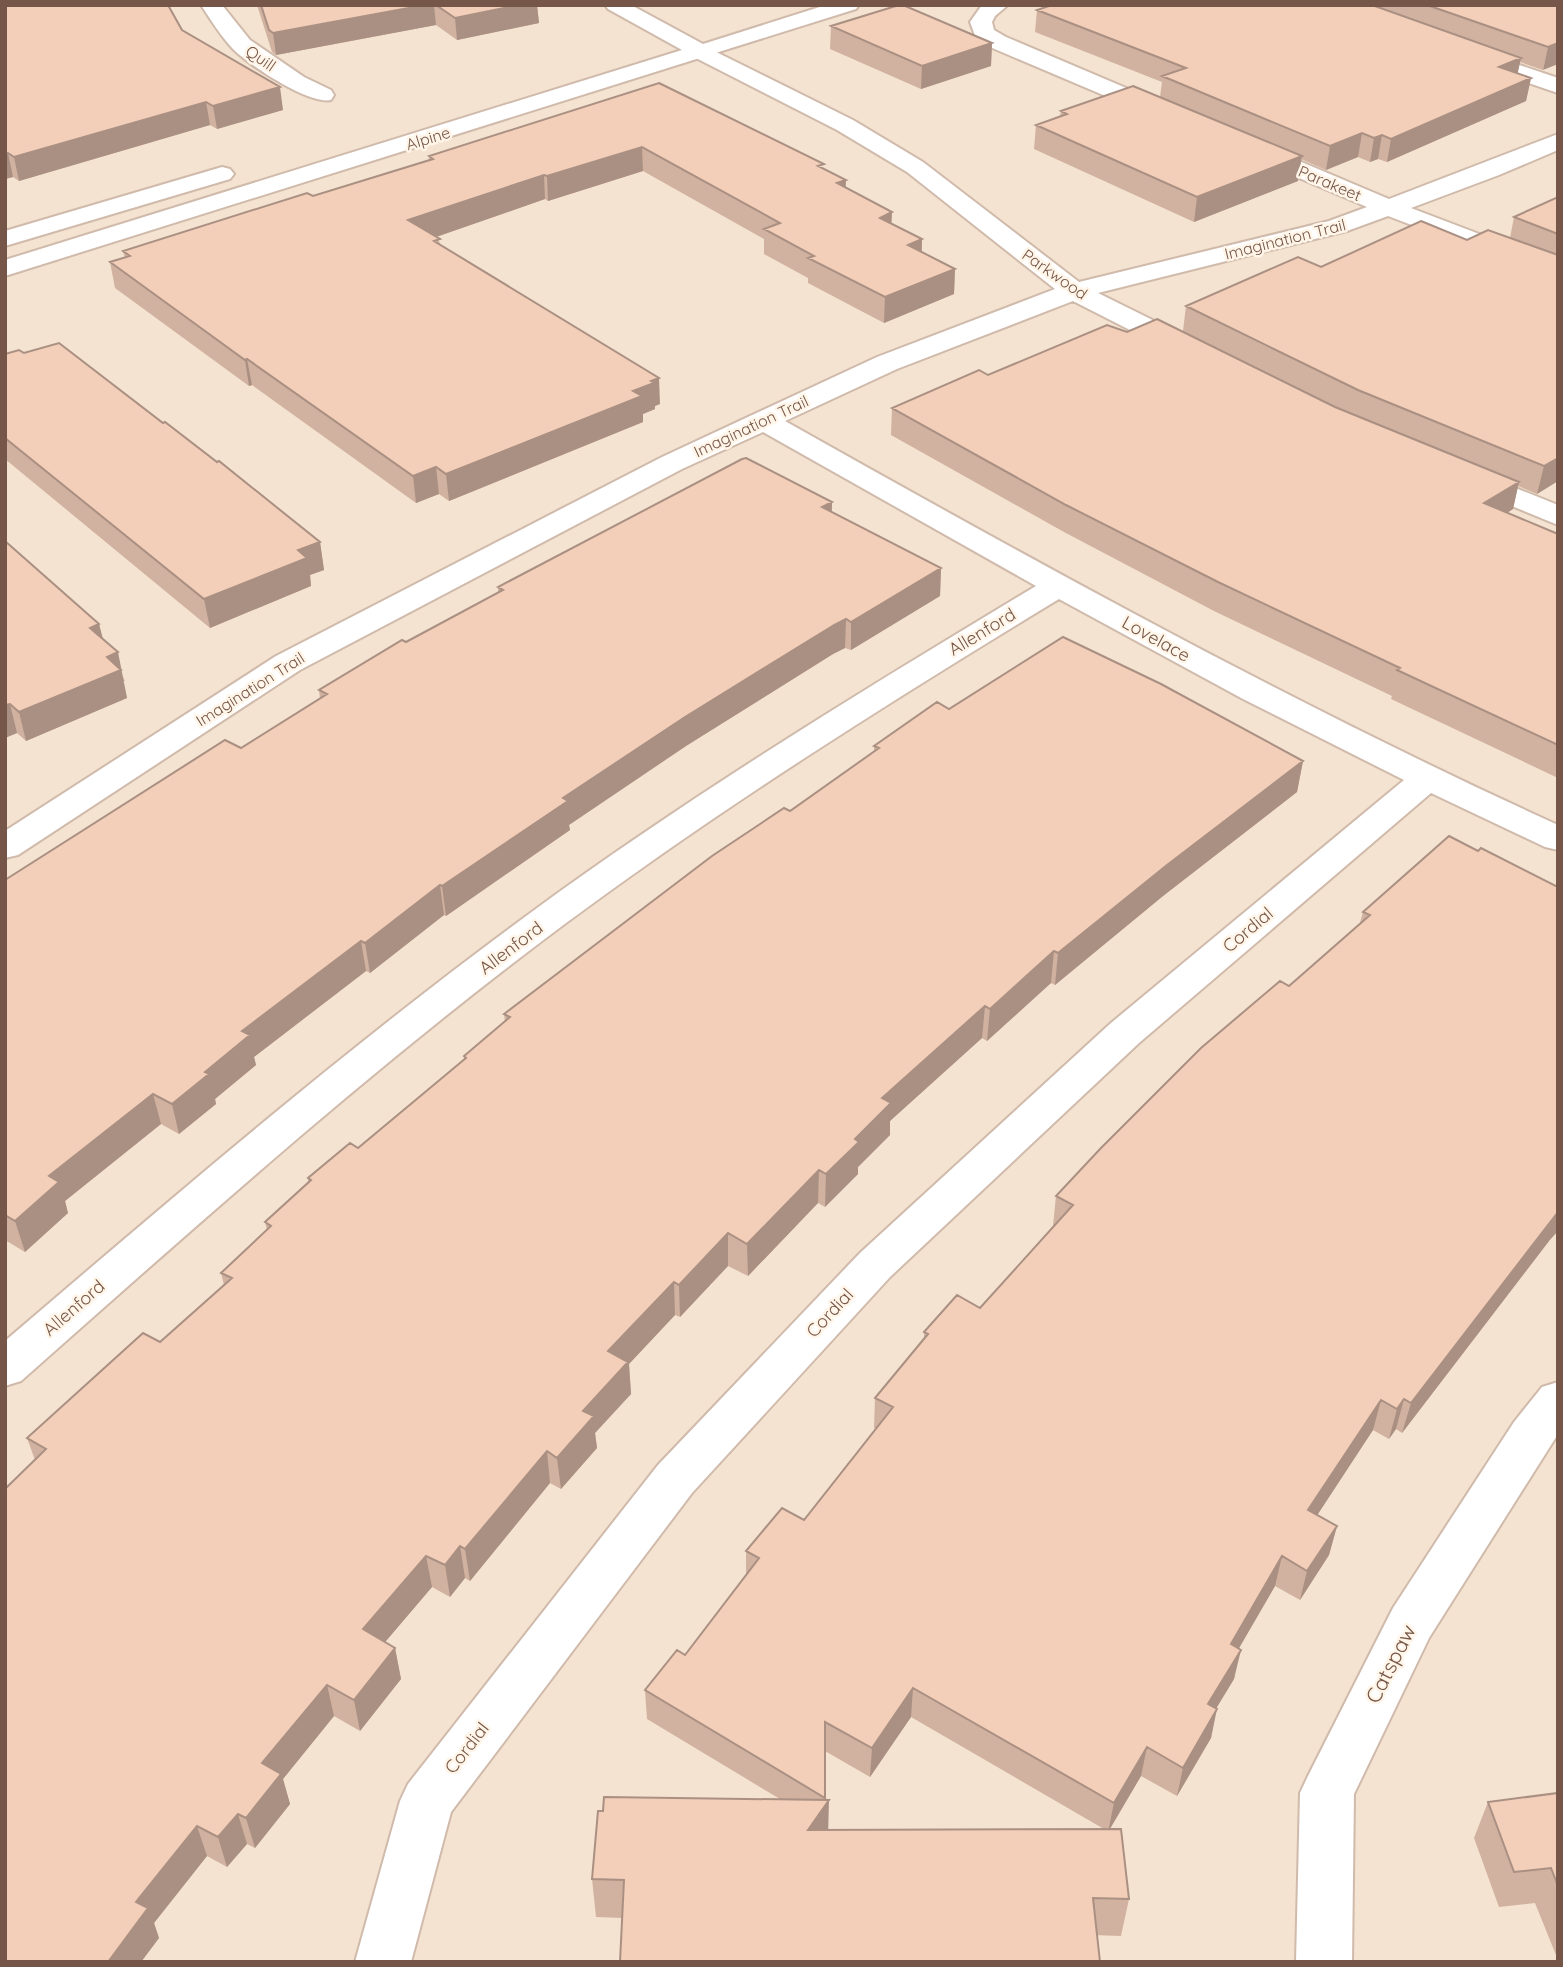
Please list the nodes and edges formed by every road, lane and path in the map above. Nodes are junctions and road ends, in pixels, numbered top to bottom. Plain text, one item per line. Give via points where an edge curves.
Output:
1 (211, 5) edge
2 (615, 5) edge
3 (780, 5) edge
4 (849, 5) edge
5 (998, 5) edge
6 (673, 38) junction
7 (1445, 46) edge
8 (700, 51) junction
9 (1558, 86) edge
10 (500, 90) dead end
11 (323, 95) dead end
12 (1188, 123) edge
13 (1226, 139) edge
14 (1558, 141) edge
15 (246, 166) dead end
16 (1390, 208) junction
17 (5, 239) edge
18 (5, 268) edge
19 (1558, 273) edge
20 (1074, 291) junction
21 (1217, 362) edge
22 (764, 420) junction
23 (1445, 468) edge
24 (1558, 516) edge
25 (1060, 585) junction
26 (1426, 780) junction
27 (1558, 839) edge
28 (5, 847) edge
29 (5, 1368) edge
30 (1558, 1400) edge
31 (383, 1962) edge
32 (1324, 1962) edge

1 - 11 street, Quill via 242,45
2 - 6 street, Parkwood
3 - 6 street
4 - 8 street, Alpine
5 - 12 street via 986,12 981,22 985,33 998,42
6 - 8 street, Parkwood
6 - 10 street
7 - 9 street
8 - 18 street, Alpine
8 - 20 street, Parkwood via 845,125 915,167
13 - 16 street, Parakeet
14 - 16 street, Imagination Trail
15 - 17 street
16 - 19 street, Parakeet
16 - 20 street, Imagination Trail via 1338,226
20 - 21 street, Parkwood
20 - 22 street, Imagination Trail via 887,363
22 - 25 street, Lovelace
22 - 28 street, Imagination Trail via 648,475 288,663
23 - 24 street
25 - 26 street, Lovelace
25 - 29 street, Allenford via 855,709 629,860 437,1003 278,1130
26 - 27 street, Lovelace
26 - 31 street, Cordial via 1125,1033 875,1265 675,1479 427,1801
30 - 32 street, Catspaw via 1530,1435 1411,1623 1327,1793

